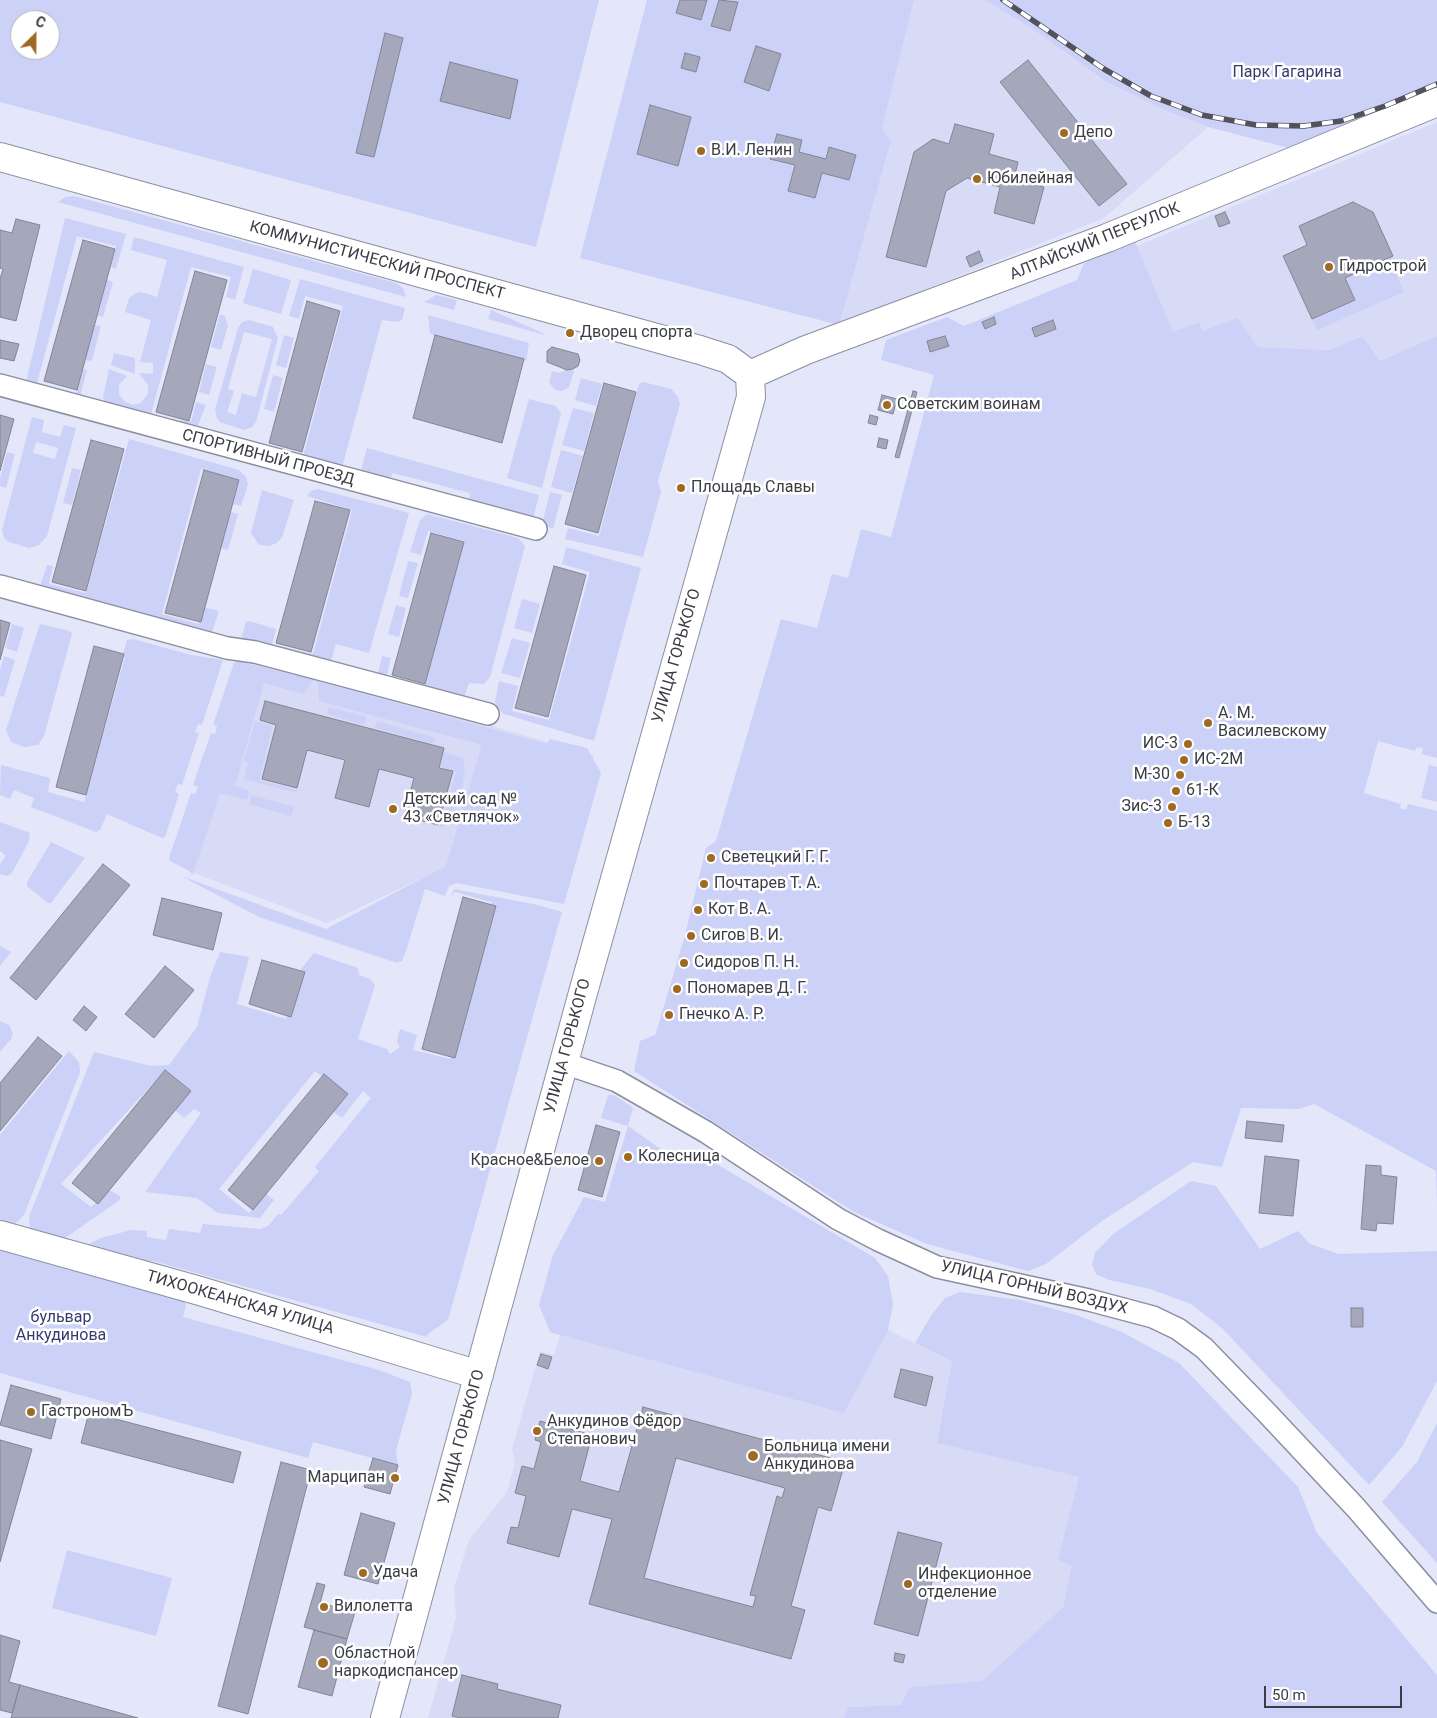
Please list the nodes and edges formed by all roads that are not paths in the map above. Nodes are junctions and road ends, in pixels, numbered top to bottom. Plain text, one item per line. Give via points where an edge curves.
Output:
1 (1437, 102) edge
2 (0, 157) edge
3 (750, 375) junction
4 (0, 385) edge
5 (536, 529) dead end
6 (0, 586) edge
7 (488, 714) dead end
8 (564, 1063) junction
9 (0, 1236) edge
10 (479, 1374) junction
11 (1437, 1602) edge
12 (385, 1718) edge

1 - 3 main road, АЛТАЙСКИЙ ПЕРЕУЛОК via 1107,238 806,350
2 - 3 main road, КОММУНИСТИЧЕСКИЙ ПРОСПЕКТ via 728,358
3 - 8 main road, УЛИЦА ГОРЬКОГО via 751,397
4 - 5 street, СПОРТИВНЫЙ ПРОЕЗД
6 - 7 street via 226,648 255,652
8 - 10 main road, УЛИЦА ГОРЬКОГО
8 - 11 street, УЛИЦА ГОРНЫЙ ВОЗДУХ via 617,1081 706,1132 838,1219 937,1267 1089,1300 1153,1317 1178,1329 1204,1348 1267,1413 1356,1508
9 - 10 main road, ТИХООКЕАНСКАЯ УЛИЦА via 200,1290
10 - 12 main road, УЛИЦА ГОРЬКОГО

